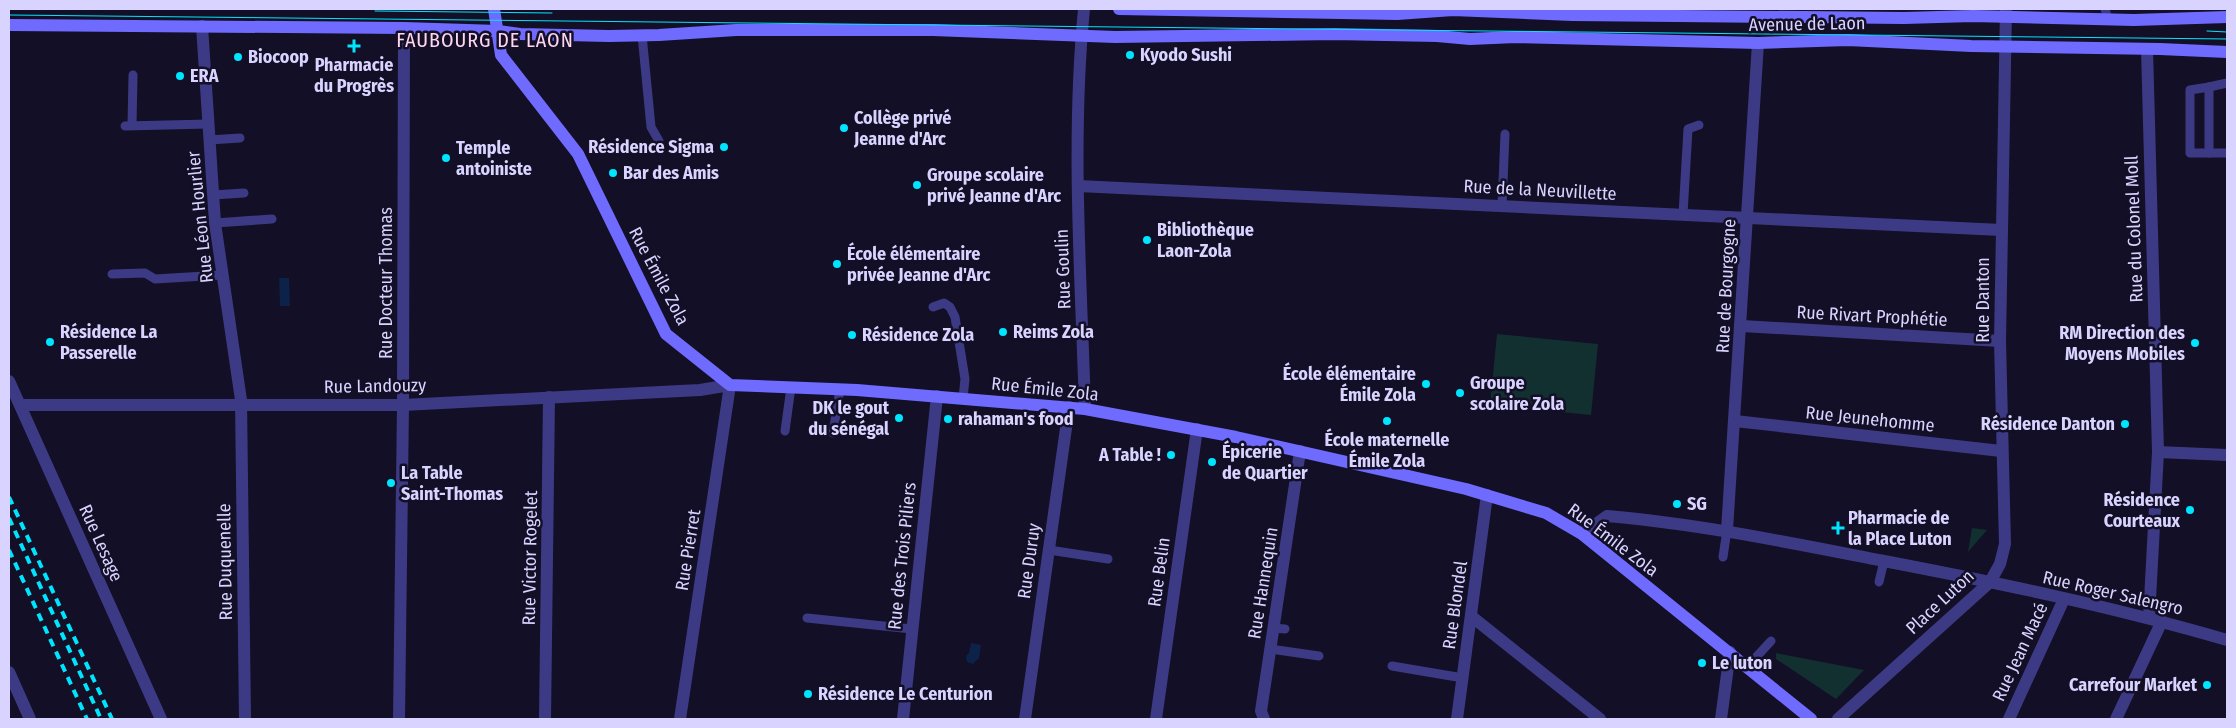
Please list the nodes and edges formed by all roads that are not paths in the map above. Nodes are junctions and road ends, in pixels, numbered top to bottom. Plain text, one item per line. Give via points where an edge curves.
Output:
1 (494, 9) edge
2 (1084, 9) edge
3 (1119, 9) edge
4 (1442, 10) edge
5 (2007, 13) edge
6 (2107, 14) edge
7 (2227, 17) edge
8 (9, 25) edge
9 (202, 26) junction
10 (404, 28) junction
11 (498, 31) junction
12 (642, 35) junction
13 (1081, 36) junction
14 (1758, 43) junction
15 (2006, 46) junction
16 (2147, 49) junction
17 (2227, 52) edge
18 (133, 75) dead end
19 (2227, 82) edge
20 (2209, 87) junction
21 (208, 124) junction
22 (1699, 125) dead end
23 (1505, 134) dead end
24 (240, 138) dead end
25 (209, 140) junction
26 (659, 141) dead end
27 (2209, 153) junction
28 (2227, 153) edge
29 (1078, 186) junction
30 (244, 193) dead end
31 (213, 195) junction
32 (1502, 206) junction
33 (1684, 214) junction
34 (1747, 217) junction
35 (272, 219) dead end
36 (215, 223) junction
37 (2001, 230) junction
38 (112, 274) dead end
39 (222, 275) junction
40 (932, 307) dead end
41 (1742, 326) junction
42 (2000, 341) junction
43 (9, 381) edge
44 (730, 385) junction
45 (791, 387) junction
46 (840, 389) junction
47 (937, 396) junction
48 (549, 397) junction
49 (963, 398) junction
50 (240, 404) junction
51 (20, 405) junction
52 (404, 405) junction
53 (1069, 407) junction
54 (1085, 409) junction
55 (1735, 421) junction
56 (1197, 429) junction
57 (785, 431) dead end
58 (834, 434) dead end
59 (1300, 451) junction
60 (2001, 451) junction
61 (2158, 452) junction
62 (2227, 455) edge
63 (1487, 495) junction
64 (1727, 530) junction
65 (1582, 534) junction
66 (1049, 550) junction
67 (1723, 557) dead end
68 (1108, 559) dead end
69 (1884, 561) junction
70 (1879, 582) dead end
71 (1990, 582) junction
72 (2064, 599) junction
73 (1471, 616) junction
74 (807, 618) dead end
75 (2155, 619) junction
76 (912, 629) junction
77 (2227, 640) edge
78 (1771, 641) dead end
79 (1270, 649) junction
80 (1730, 652) junction
81 (1318, 656) dead end
82 (1392, 666) dead end
83 (1747, 667) junction
84 (9, 672) edge
85 (1463, 678) junction
86 (30, 719) edge
87 (161, 719) edge
88 (245, 719) edge
89 (400, 719) edge
90 (545, 719) edge
91 (680, 719) edge
92 (903, 719) edge
93 (1025, 719) edge
94 (1156, 719) edge
95 (1264, 719) edge
96 (1457, 719) edge
97 (1600, 719) edge
98 (1721, 719) edge
99 (1811, 719) edge
100 (1838, 719) edge
101 (2009, 719) edge
102 (2116, 719) edge

1 - 11 main road, Rue Émile Zola
2 - 13 street, Rue Goulin
3 - 4 main road, Avenue de Laon via 1397,14
4 - 5 main road, Avenue de Laon via 1582,15
5 - 6 main road, Avenue de Laon
5 - 15 street, Rue Danton
6 - 7 main road, Avenue de Laon
8 - 9 main road, Avenue de Laon
9 - 10 main road, Avenue de Laon
9 - 21 street, Rue Léon Hourlier
10 - 11 main road, Avenue de Laon
10 - 52 street, Rue Docteur Thomas
11 - 12 main road, Avenue de Laon
11 - 44 main road, Rue Émile Zola via 502,55 578,154 666,334
12 - 13 main road, Avenue de Laon via 736,30 933,30
12 - 26 lane via 651,127
13 - 14 main road, Avenue de Laon via 1334,34
13 - 29 street, Rue Goulin
14 - 15 main road, Avenue de Laon via 1848,40
14 - 34 street, Rue de Bourgogne
15 - 16 main road, Avenue de Laon
15 - 37 street, Rue Danton
16 - 17 main road, Avenue de Laon
16 - 61 street, Rue du Colonel Moll
18 - 21 lane via 129,126
19 - 20 lane
20 - 27 lane
20 - 27 lane via 2190,90 2190,153
21 - 25 street, Rue Léon Hourlier
22 - 33 lane via 1688,128
23 - 32 lane
24 - 25 lane
25 - 31 street, Rue Léon Hourlier
27 - 28 lane
29 - 32 street, Rue de la Neuvillette
29 - 54 street, Rue Goulin
30 - 31 lane
31 - 36 street, Rue Léon Hourlier
32 - 33 street, Rue de la Neuvillette
33 - 34 street, Rue de la Neuvillette
34 - 37 street, Rue de la Neuvillette
34 - 41 street, Rue de Bourgogne
35 - 36 lane
36 - 39 street, Rue Léon Hourlier
37 - 42 street, Rue Danton
38 - 39 lane via 145,273 155,279
39 - 50 street, Rue Léon Hourlier
40 - 49 lane via 944,303 955,317 965,379
41 - 42 street, Rue Rivart Prophétie
41 - 55 street, Rue de Bourgogne
42 - 60 street, Rue Danton
43 - 51 street, Rue Lesage
44 - 45 main road, Rue Émile Zola
44 - 48 street, Rue Landouzy via 700,390
44 - 91 street, Rue Pierret
45 - 46 main road, Rue Émile Zola
45 - 57 lane
46 - 47 main road, Rue Émile Zola
46 - 58 lane
47 - 49 main road, Rue Émile Zola
47 - 76 street, Rue des Trois Piliers
48 - 52 street, Rue Landouzy
48 - 90 street, Rue Victor Rogelet
49 - 53 main road, Rue Émile Zola
50 - 51 street, Rue Landouzy
50 - 52 street, Rue Landouzy
50 - 88 street, Rue Duquenelle
51 - 87 street, Rue Lesage
52 - 89 street, Rue Docteur Thomas
53 - 54 main road, Rue Émile Zola
53 - 66 street, Rue Duruy
54 - 56 main road, Rue Émile Zola
55 - 60 street, Rue Jeunehomme
55 - 64 street, Rue de Bourgogne
56 - 59 main road, Rue Émile Zola
56 - 94 street, Rue Belin
59 - 63 main road, Rue Émile Zola
59 - 79 street, Rue Hannequin via 1279,628
60 - 71 street, Rue Danton via 2005,544 2000,564
61 - 62 street
61 - 75 street, Rue du Colonel Moll
63 - 65 main road, Rue Émile Zola via 1546,513
63 - 73 street, Rue Blondel
64 - 65 street, Place Luton via 1607,516
64 - 67 lane
64 - 69 street, Place Luton
65 - 80 main road, Rue Émile Zola
66 - 68 lane
66 - 93 street, Rue Duruy
69 - 70 lane
69 - 71 street, Place Luton
71 - 72 street, Rue Roger Salengro
71 - 100 street, Place Luton
72 - 75 street, Rue Roger Salengro
72 - 101 street, Rue Jean Macé
73 - 85 street, Rue Blondel
73 - 97 street
74 - 76 lane
75 - 77 street, Rue Roger Salengro
75 - 102 street
76 - 92 street, Rue des Trois Piliers
78 - 83 lane
79 - 81 lane
79 - 95 street, Rue Hannequin via 1261,711
80 - 83 main road, Rue Émile Zola
80 - 98 street
82 - 85 lane
83 - 99 main road, Rue Émile Zola
84 - 86 street
85 - 96 street, Rue Blondel

